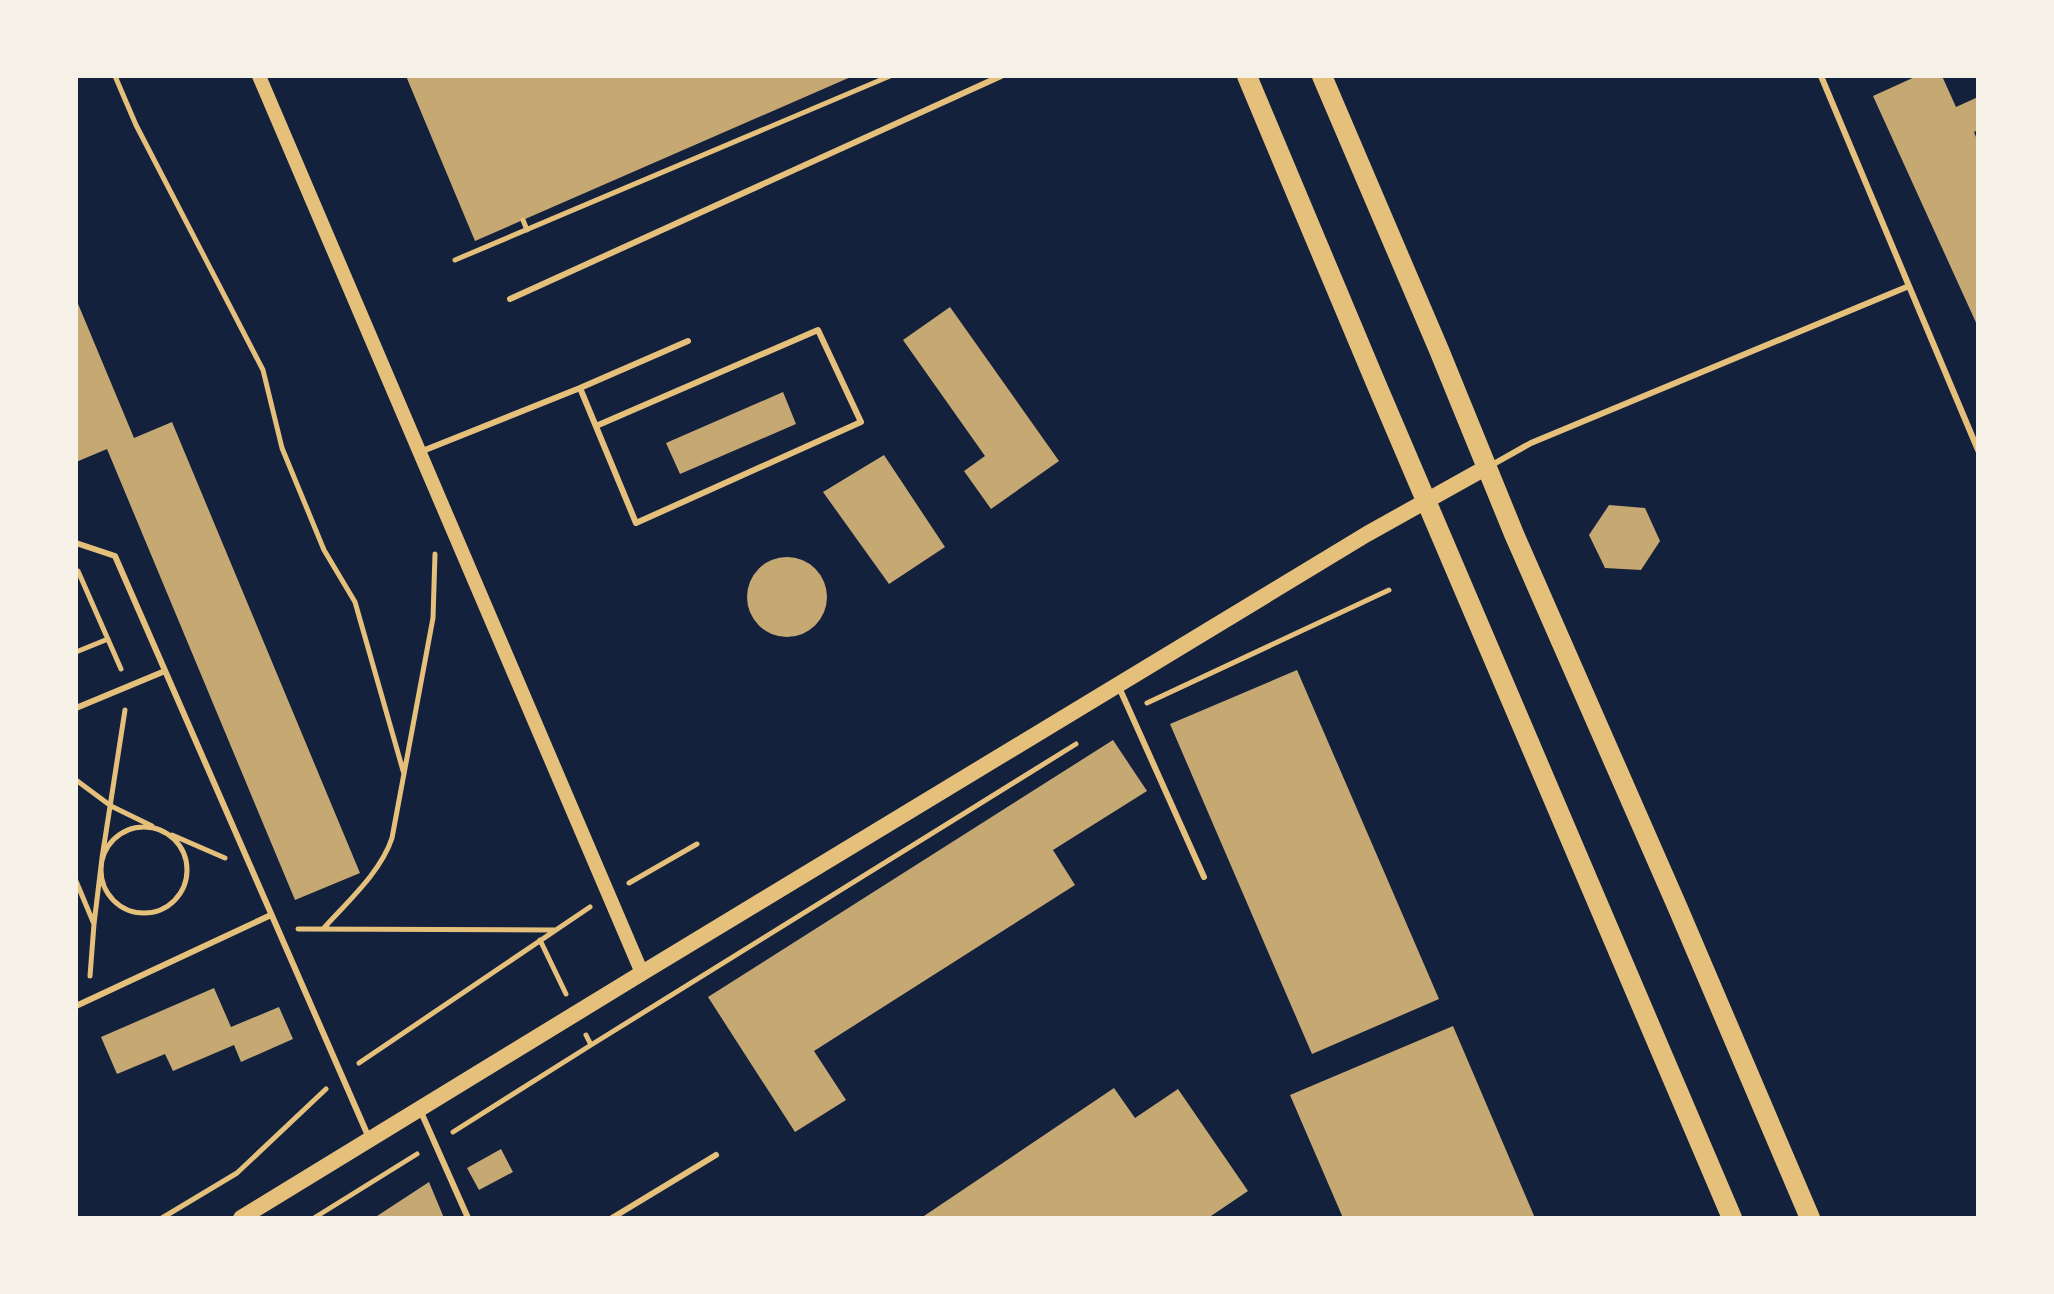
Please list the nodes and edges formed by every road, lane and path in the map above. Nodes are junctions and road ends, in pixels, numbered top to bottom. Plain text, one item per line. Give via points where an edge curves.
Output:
1 (115, 76) edge
2 (259, 76) edge
3 (890, 76) edge
4 (1001, 76) edge
5 (1247, 76) edge
6 (1322, 76) edge
7 (1821, 76) edge
8 (523, 220) dead end
9 (527, 230) junction
10 (455, 260) dead end
11 (1909, 286) junction
12 (510, 299) dead end
13 (688, 341) dead end
14 (580, 388) junction
15 (596, 426) junction
16 (1978, 450) edge
17 (420, 452) junction
18 (1487, 467) junction
19 (440, 500) junction
20 (1426, 501) junction
21 (76, 543) edge
22 (78, 571) dead end
23 (1389, 590) dead end
24 (108, 639) junction
25 (76, 652) edge
26 (165, 671) junction
27 (1118, 685) junction
28 (129, 686) junction
29 (76, 708) edge
30 (1130, 711) junction
31 (1076, 744) dead end
32 (404, 774) junction
33 (76, 780) edge
34 (111, 806) junction
35 (161, 830) junction
36 (697, 844) dead end
37 (102, 858) junction
38 (252, 869) junction
39 (1204, 877) dead end
40 (76, 881) edge
41 (608, 895) junction
42 (271, 915) junction
43 (94, 924) junction
44 (277, 929) junction
45 (323, 929) junction
46 (556, 930) junction
47 (642, 973) junction
48 (88, 1000) junction
49 (76, 1006) edge
50 (591, 1045) dead end
51 (341, 1075) junction
52 (419, 1109) junction
53 (369, 1139) junction
54 (716, 1155) dead end
55 (162, 1218) edge
56 (241, 1218) edge
57 (468, 1218) edge
58 (612, 1218) edge
59 (1732, 1218) edge
60 (1810, 1218) edge

1 - 32 path via 263,370 282,448 324,550 355,602
2 - 17 street
3 - 9 path
4 - 12 lane
5 - 20 main road
6 - 18 main road
7 - 11 lane
8 - 9 path
9 - 10 path
11 - 16 lane
11 - 18 lane via 1531,443
13 - 14 lane
14 - 15 lane
14 - 17 lane
15 - 15 lane via 636,523 861,422 818,330
17 - 19 street
18 - 20 main road
18 - 60 main road
19 - 32 path via 433,618
19 - 41 street
20 - 27 main road
20 - 59 main road
21 - 26 lane via 115,556
22 - 24 path
23 - 30 path
24 - 25 path
24 - 28 path
26 - 28 lane
26 - 38 lane
27 - 30 lane
27 - 47 main road
28 - 29 lane
28 - 34 path
30 - 39 lane
31 - 50 path
32 - 45 path via 387,852
33 - 34 path
34 - 35 path
34 - 37 path
35 - 37 path via 132,828 108,845
35 - 37 path via 181,849 187,876 174,901 162,909 135,912 111,898 100,872
35 - 38 path
36 - 41 path
37 - 43 path
38 - 42 lane
40 - 43 path
41 - 46 path
41 - 47 street
42 - 44 lane
42 - 48 lane
43 - 48 path
44 - 45 path
44 - 51 lane
45 - 46 path
46 - 51 path
47 - 52 main road
48 - 49 lane
51 - 53 lane
51 - 55 path via 237,1173
52 - 53 main road
52 - 57 lane
53 - 56 main road
54 - 58 lane

